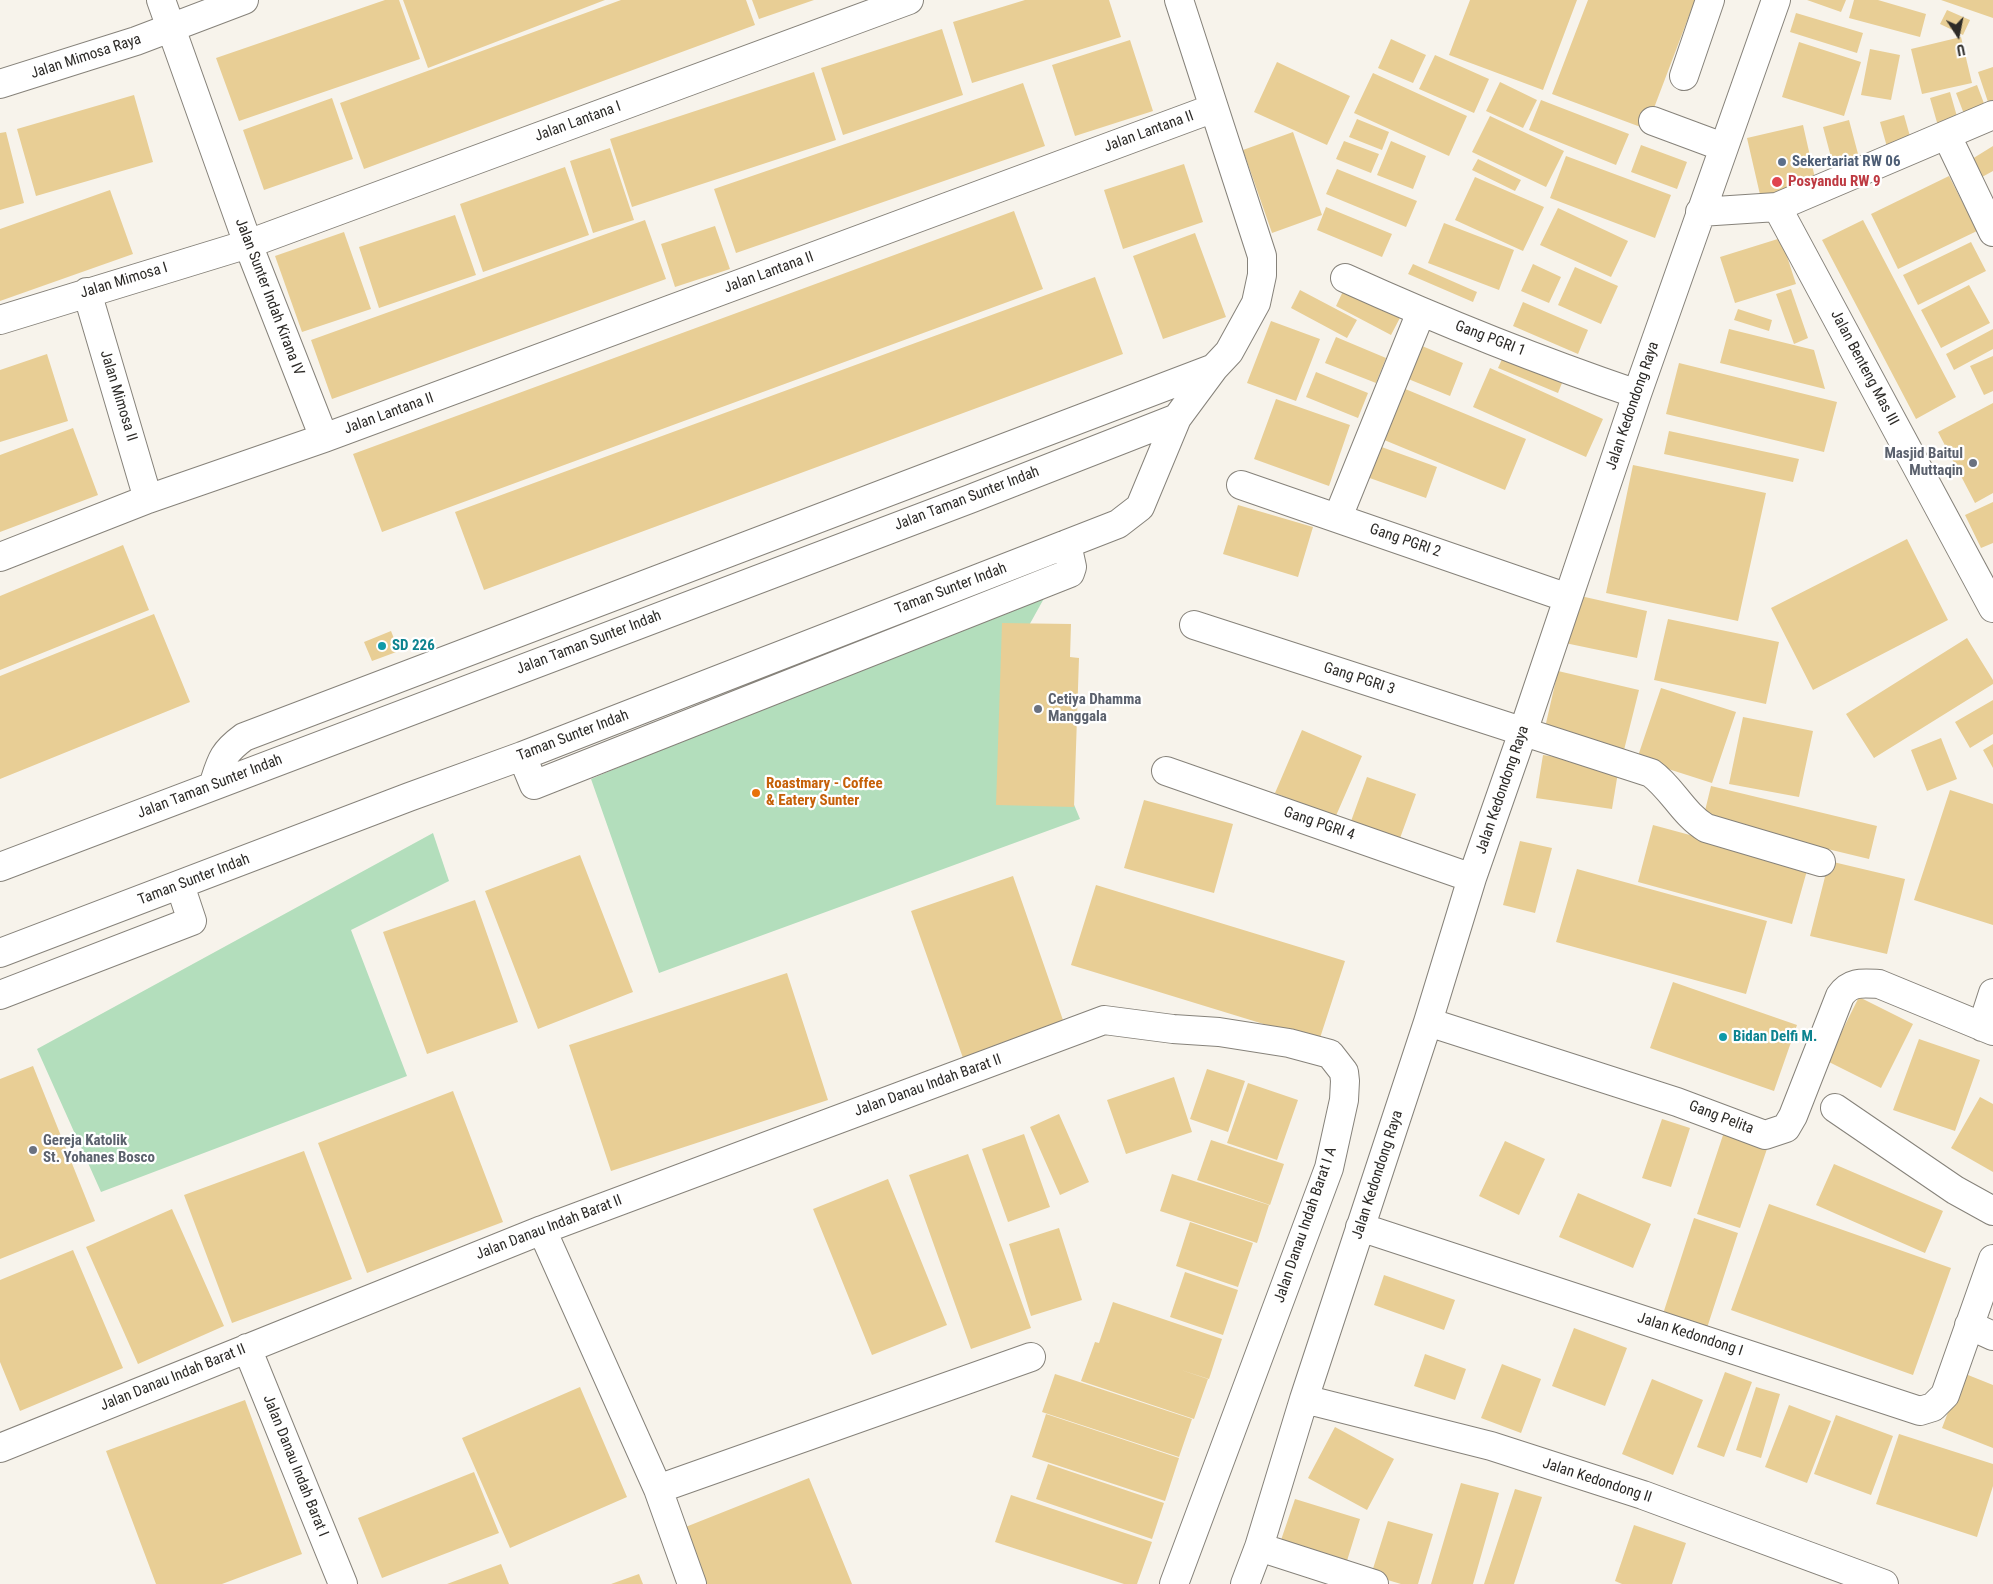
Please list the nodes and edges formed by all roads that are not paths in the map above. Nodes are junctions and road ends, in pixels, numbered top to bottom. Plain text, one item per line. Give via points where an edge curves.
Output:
1 (161, 0) edge
2 (244, 0) edge
3 (909, 0) edge
4 (1179, 0) edge
5 (1710, 0) edge
6 (1776, 0) edge
7 (172, 29) junction
8 (1684, 76) dead end
9 (0, 84) edge
10 (1214, 108) junction
11 (1993, 114) edge
12 (1653, 121) dead end
13 (1947, 136) junction
14 (1723, 147) junction
15 (1777, 207) junction
16 (1700, 212) junction
17 (1993, 232) edge
18 (248, 244) junction
19 (1345, 278) dead end
20 (87, 292) junction
21 (1421, 312) junction
22 (0, 320) edge
23 (1214, 368) junction
24 (1636, 394) junction
25 (1177, 418) junction
26 (324, 438) junction
27 (957, 466) junction
28 (1240, 485) dead end
29 (970, 499) junction
30 (148, 500) junction
31 (1338, 518) junction
32 (0, 557) edge
33 (686, 569) junction
34 (1568, 598) junction
35 (698, 602) junction
36 (1993, 608) edge
37 (1194, 625) dead end
38 (510, 635) junction
39 (522, 669) junction
40 (1524, 732) junction
41 (1166, 771) dead end
42 (213, 786) junction
43 (1821, 862) dead end
44 (0, 867) edge
45 (1472, 878) junction
46 (180, 885) junction
47 (0, 954) edge
48 (1993, 993) edge
49 (0, 995) edge
50 (1104, 1020) joint
51 (1428, 1022) junction
52 (1987, 1029) edge
53 (1835, 1108) dead end
54 (1993, 1211) edge
55 (1360, 1227) junction
56 (542, 1230) junction
57 (1993, 1259) edge
58 (1969, 1325) junction
59 (1993, 1336) edge
60 (248, 1348) junction
61 (1031, 1356) dead end
62 (1304, 1399) junction
63 (0, 1448) edge
64 (658, 1489) junction
65 (1259, 1547) junction
66 (343, 1584) edge
67 (692, 1584) edge
68 (1174, 1584) edge
69 (1245, 1584) edge
70 (1374, 1584) edge
71 (1884, 1584) edge

1 - 7 street, Jalan Sunter Indah Kirana IV
2 - 7 street, Jalan Mimosa Raya
3 - 18 street, Jalan Lantana I
4 - 10 street, Jalan Lantana II
5 - 8 street
6 - 14 street, Jalan Kedondong Raya
7 - 9 street, Jalan Mimosa Raya
7 - 18 street, Jalan Sunter Indah Kirana IV
10 - 23 street, Jalan Lantana II via 1262,256 1262,275 1256,303 1229,352
10 - 26 street, Jalan Lantana II
11 - 13 street
12 - 14 street
13 - 15 street
13 - 17 street
14 - 16 street, Jalan Kedondong Raya
15 - 16 street
15 - 36 street, Jalan Benteng Mas III
16 - 24 street, Jalan Kedondong Raya
18 - 20 street, Jalan Mimosa I
18 - 26 street, Jalan Sunter Indah Kirana IV
19 - 21 street, Gang PGRI 1
20 - 22 street, Jalan Mimosa I
20 - 30 street, Jalan Mimosa II
21 - 24 street, Gang PGRI 1
21 - 31 street
23 - 25 street
23 - 27 street
24 - 34 street, Jalan Kedondong Raya
25 - 29 street, Jalan Taman Sunter Indah
25 - 46 street, Taman Sunter Indah via 1140,507 1118,524
26 - 30 street
27 - 29 street
27 - 33 street
28 - 31 street, Gang PGRI 2
29 - 35 street, Jalan Taman Sunter Indah
30 - 32 street
31 - 34 street, Gang PGRI 2
33 - 35 street
33 - 38 street
34 - 40 street, Jalan Kedondong Raya
35 - 39 street, Jalan Taman Sunter Indah
37 - 40 street, Gang PGRI 3
38 - 39 street
38 - 42 street via 244,737 222,759
39 - 42 street, Jalan Taman Sunter Indah
40 - 43 street, Gang PGRI 3 via 1650,773 1665,785 1695,821 1706,828
40 - 45 street, Jalan Kedondong Raya
41 - 45 street, Gang PGRI 4
42 - 44 street, Jalan Taman Sunter Indah
45 - 51 street, Jalan Kedondong Raya
46 - 47 street, Taman Sunter Indah
46 - 49 street via 192,921
48 - 52 street
50 - 56 street, Jalan Danau Indah Barat II
50 - 68 street, Jalan Danau Indah Barat I A via 1173,1030 1219,1032 1289,1044 1330,1054 1344,1072 1344,1100 1329,1168
51 - 52 street, Gang Pelita via 1677,1102 1765,1135 1786,1128 1793,1116 1845,988 1860,983 1879,984
51 - 55 street, Jalan Kedondong Raya
53 - 54 street via 1955,1190
55 - 58 street, Jalan Kedondong I via 1920,1411 1933,1407 1945,1395
55 - 62 street, Jalan Kedondong Raya
56 - 60 street, Jalan Danau Indah Barat II
56 - 64 street
57 - 58 street
58 - 59 street
60 - 63 street, Jalan Danau Indah Barat II
60 - 66 street, Jalan Danau Indah Barat I
61 - 64 street
62 - 65 street, Jalan Kedondong Raya
62 - 71 street, Jalan Kedondong II via 1491,1446 1643,1495
64 - 67 street
65 - 69 street, Jalan Kedondong Raya
65 - 70 street

